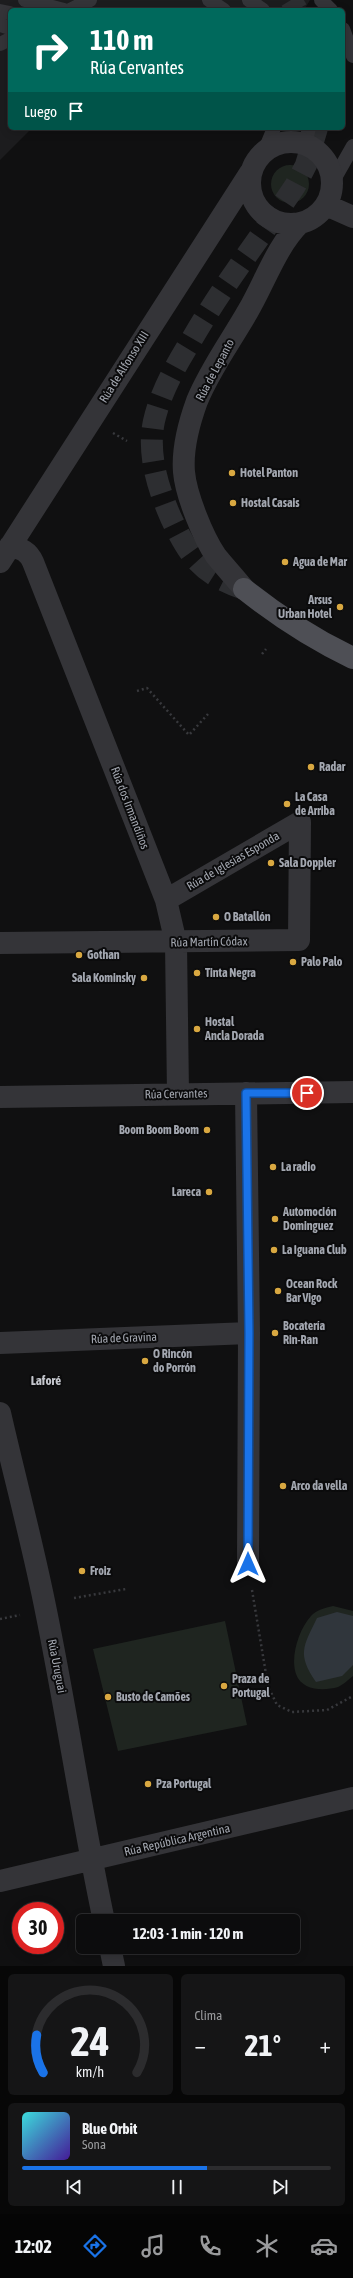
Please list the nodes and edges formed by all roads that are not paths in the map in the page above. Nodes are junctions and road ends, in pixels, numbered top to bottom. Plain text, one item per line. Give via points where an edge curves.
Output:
1 (24, 0) edge
2 (90, 0) edge
3 (209, 0) edge
4 (248, 0) edge
5 (321, 0) edge
6 (56, 8) edge
7 (74, 8) edge
8 (221, 8) edge
9 (260, 8) edge
10 (329, 8) edge
11 (0, 25) edge
12 (345, 34) edge
13 (5, 38) edge
14 (353, 56) edge
15 (273, 130) edge
16 (307, 136) edge
17 (353, 144) edge
18 (265, 150) junction
19 (250, 173) junction
20 (332, 183) junction
21 (326, 205) junction
22 (353, 217) edge
23 (300, 223) junction
24 (5, 554) edge
25 (244, 588) joint
26 (353, 658) edge
27 (300, 822) joint
28 (166, 900) junction
29 (176, 942) junction
30 (0, 943) edge
31 (353, 1092) edge
32 (246, 1093) junction
33 (178, 1094) junction
34 (0, 1097) edge
35 (249, 1333) junction
36 (0, 1343) edge
37 (0, 1413) edge
38 (248, 1564) road end
39 (353, 1798) edge
40 (91, 1860) junction
41 (0, 1881) edge
42 (103, 1914) edge
43 (111, 1954) edge
44 (114, 1966) edge

1 - 6 lane
2 - 7 lane
3 - 8 lane
4 - 9 lane
5 - 10 lane
11 - 13 lane
12 - 14 lane
15 - 18 lane
16 - 18 street via 278,143
16 - 20 street via 326,161
17 - 20 lane
18 - 19 street via 256,160
19 - 23 street via 253,200 261,211 272,220 286,224
19 - 24 street, Rúa de Alfonso XIII
20 - 21 street
21 - 22 street
21 - 23 street via 319,213
23 - 25 street, Rúa de Lepanto via 289,233 276,254 264,284 211,372 186,437 184,472 196,516 216,555
24 - 28 street, Rúa dos Irmandiños via 22,549 29,554 33,562
25 - 26 main road via 302,631
27 - 28 street, Rúa de Iglesias Esponda
27 - 29 street, Rúa Martín Códax via 299,940
28 - 29 street, Rúa dos Irmandiños
29 - 30 street, Rúa Martín Códax
29 - 33 street, Rúa dos Irmandiños
31 - 32 street, Rúa Cervantes
32 - 33 street, Rúa Cervantes
32 - 35 street
33 - 34 street, Rúa Cervantes
35 - 36 street, Rúa de Gravina
35 - 38 street
37 - 40 street, Rúa Uruguai via 46,1609
39 - 40 street, Rúa República Argentina
40 - 41 street, Rúa República Argentina
40 - 42 street, Rúa Uruguai
43 - 44 street

